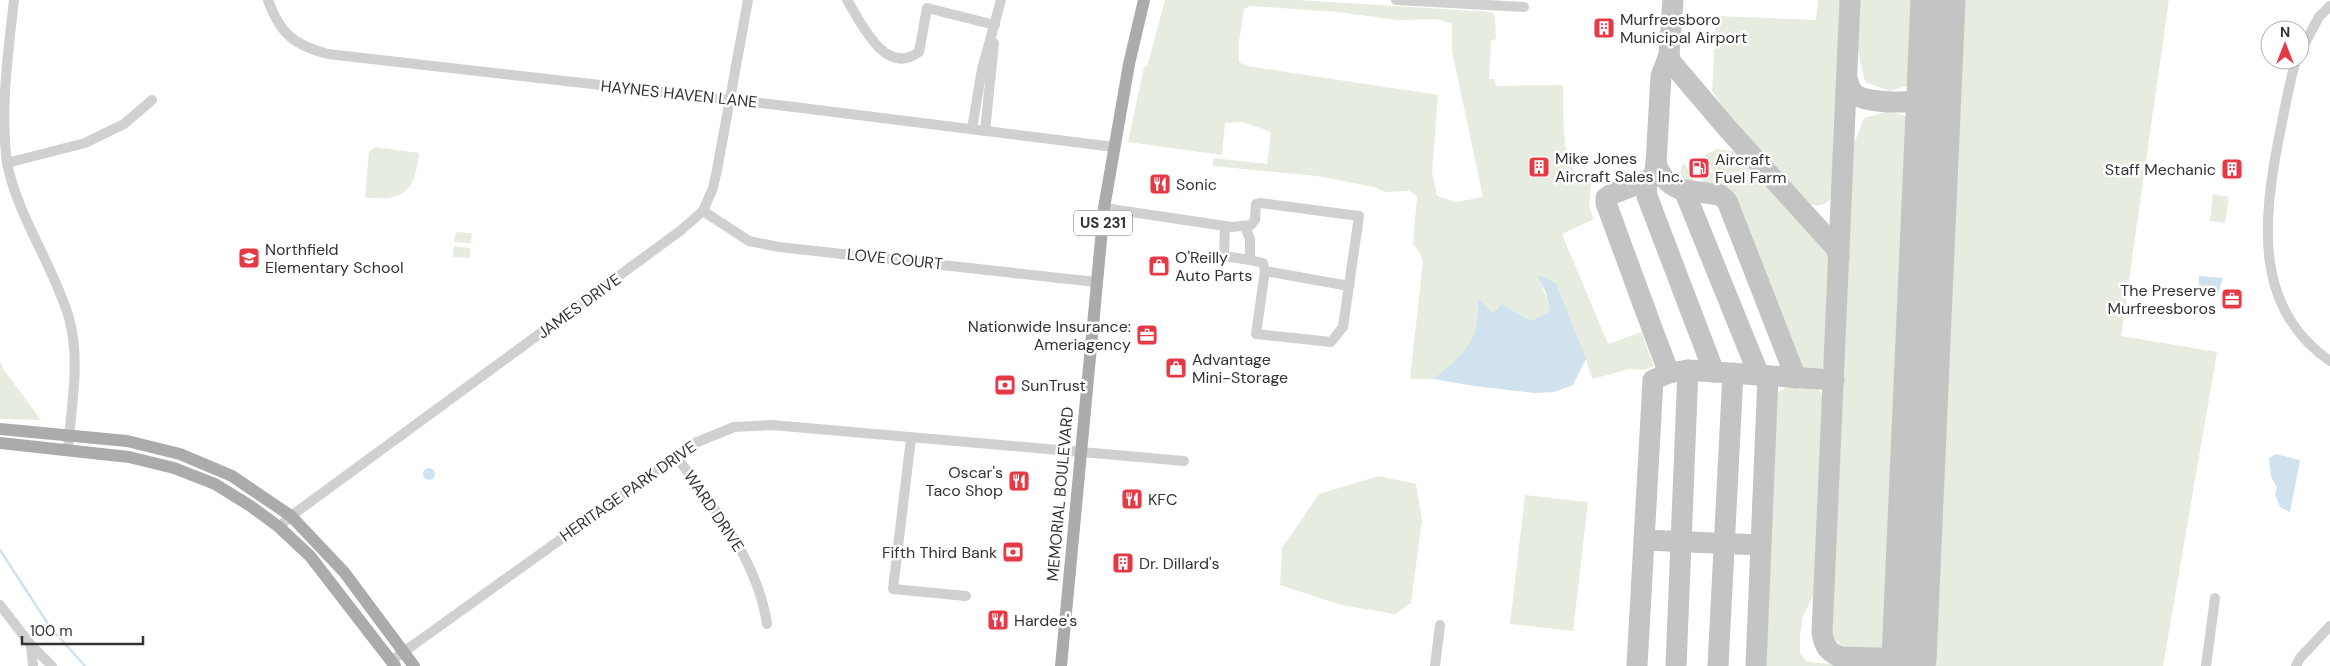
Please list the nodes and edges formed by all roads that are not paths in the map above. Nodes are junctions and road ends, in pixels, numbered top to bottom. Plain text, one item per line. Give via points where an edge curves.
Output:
1 (14, 0) edge
2 (268, 0) edge
3 (748, 0) edge
4 (847, 0) edge
5 (1001, 0) edge
6 (1144, 0) edge
7 (1396, 0) edge
8 (2330, 6) edge
9 (1524, 7) dead end
10 (995, 25) junction
11 (2310, 33) edge
12 (2293, 70) edge
13 (152, 100) dead end
14 (731, 100) junction
15 (972, 130) junction
16 (986, 131) junction
17 (1114, 148) junction
18 (7, 163) junction
19 (1104, 208) junction
20 (703, 211) junction
21 (1225, 226) junction
22 (1245, 227) junction
23 (1250, 260) junction
24 (1265, 271) junction
25 (1096, 282) junction
26 (1348, 286) junction
27 (2330, 361) edge
28 (0, 428) edge
29 (69, 435) junction
30 (911, 438) junction
31 (0, 443) edge
32 (68, 450) junction
33 (1080, 453) junction
34 (676, 456) junction
35 (1184, 461) dead end
36 (291, 516) junction
37 (279, 527) junction
38 (966, 596) dead end
39 (2215, 598) dead end
40 (0, 605) edge
41 (767, 624) dead end
42 (1440, 625) dead end
43 (2330, 626) edge
44 (31, 646) junction
45 (404, 652) junction
46 (393, 664) edge
47 (33, 666) edge
48 (52, 666) edge
49 (414, 666) edge
50 (1061, 666) edge
51 (1435, 666) edge
52 (2206, 666) edge
53 (2296, 666) edge

1 - 18 street via 1,110
2 - 14 street, HAYNES HAVEN LANE via 286,34 295,42 328,54
3 - 14 street, JAMES DRIVE
4 - 10 street via 878,48 900,60 910,59 919,52 927,8
5 - 10 street
6 - 17 main road, MEMORIAL BOULEVARD / US 231
7 - 9 street
8 - 11 street via 2319,16
10 - 15 street via 982,69
10 - 16 street
12 - 27 street via 2270,189 2267,245 2273,283 2282,308 2314,350
13 - 18 street via 124,124 85,143
14 - 15 street, HAYNES HAVEN LANE
14 - 20 street, JAMES DRIVE via 713,188
15 - 16 street, HAYNES HAVEN LANE
16 - 17 street, HAYNES HAVEN LANE
17 - 19 main road, MEMORIAL BOULEVARD / US 231
18 - 29 street via 23,215 60,292 69,319 76,357
19 - 21 street
19 - 25 main road, MEMORIAL BOULEVARD / US 231
20 - 25 street, LOVE COURT via 749,241 779,247
20 - 36 street, JAMES DRIVE via 615,281
21 - 22 street
21 - 23 street via 1224,256
22 - 23 street via 1250,239
22 - 26 street via 1252,225 1256,204 1260,202 1359,216
23 - 24 street via 1263,263
24 - 26 street
24 - 26 street via 1256,334 1331,342 1343,327
25 - 33 main road, MEMORIAL BOULEVARD / US 231
28 - 29 main road
29 - 32 street
29 - 36 main road via 127,441 180,454 232,476
30 - 33 street, HERITAGE PARK DRIVE
30 - 34 street, HERITAGE PARK DRIVE via 768,424 734,427 695,443
30 - 38 street via 893,589
31 - 32 main road
32 - 37 main road via 129,457 174,468 215,484
33 - 35 street, HERITAGE PARK DRIVE
33 - 50 main road, MEMORIAL BOULEVARD / US 231
34 - 41 street, WARD DRIVE via 729,528 758,584
34 - 45 street, HERITAGE PARK DRIVE
36 - 37 street, JAMES DRIVE
36 - 45 main road via 344,572
37 - 46 main road via 310,556
39 - 52 street
40 - 44 street
42 - 51 street
43 - 53 street
44 - 47 street
44 - 48 street
45 - 46 street, HERITAGE PARK DRIVE
45 - 49 main road

